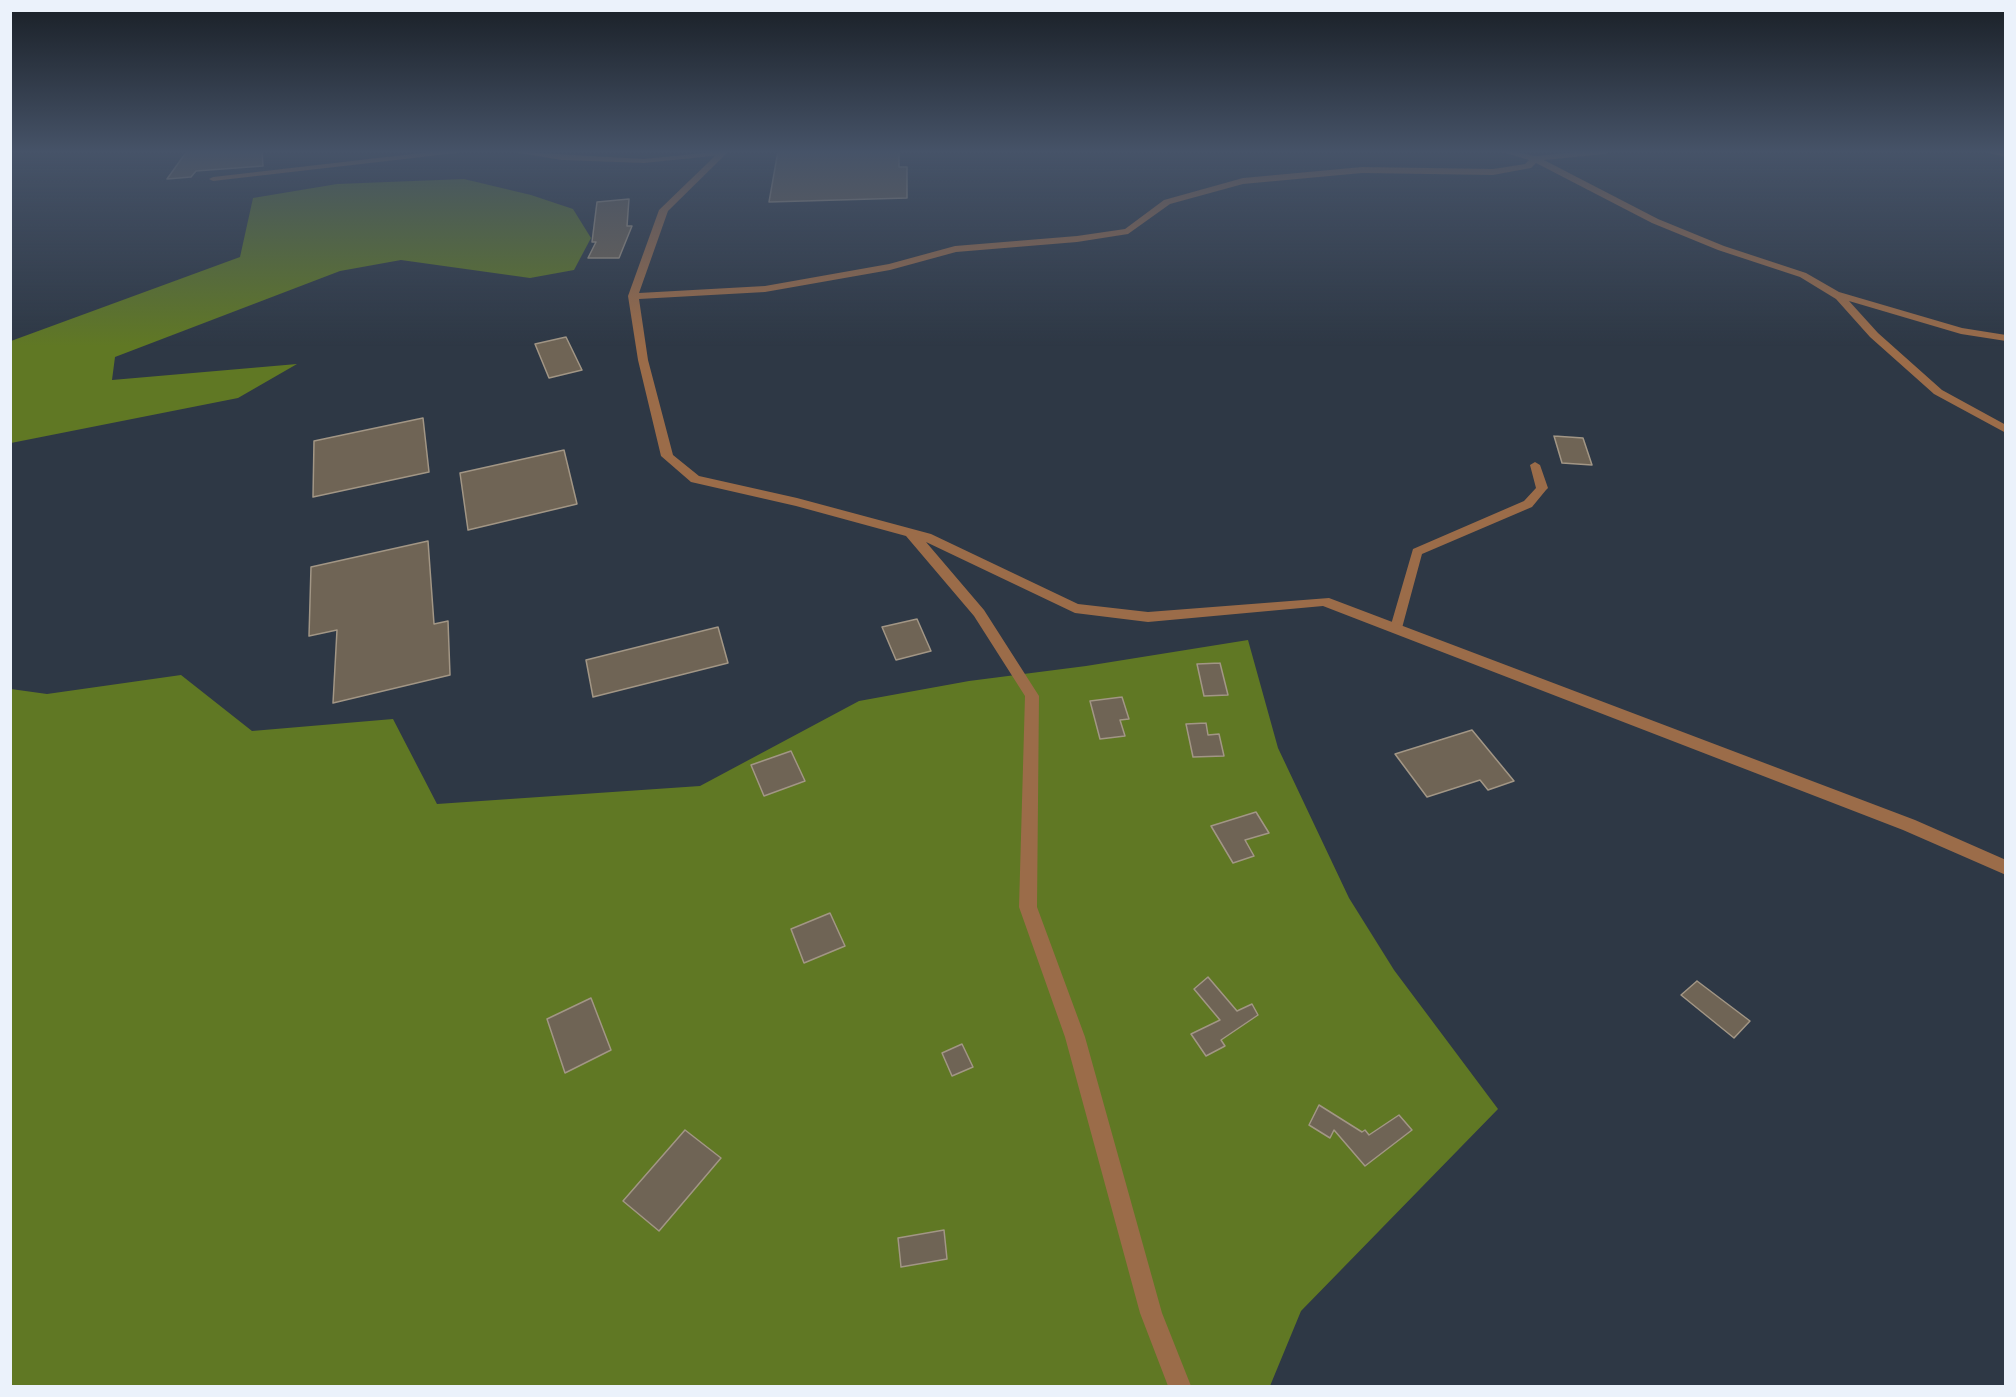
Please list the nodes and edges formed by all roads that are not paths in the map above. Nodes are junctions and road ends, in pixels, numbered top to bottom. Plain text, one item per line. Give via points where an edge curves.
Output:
1 (662, 216) edge
2 (1148, 216) edge
3 (1644, 216) edge
4 (1831, 292) junction
5 (633, 296) junction
6 (2006, 338) edge
7 (2006, 430) edge
8 (1535, 465) dead end
9 (911, 533) junction
10 (1396, 628) junction
11 (2006, 868) edge
12 (1179, 1386) edge

1 - 5 street
2 - 5 street via 1128,231 955,249 890,267 765,289
3 - 4 street via 1721,248 1803,275
4 - 6 street via 1950,328
4 - 7 street via 1938,392
5 - 9 street via 667,456 695,479
8 - 10 lane via 1542,488 1528,504 1417,552
9 - 10 street via 1076,608 1148,617 1324,601
9 - 12 street via 979,613 1032,696 1028,907 1075,1037 1151,1313
10 - 11 street via 1909,825

